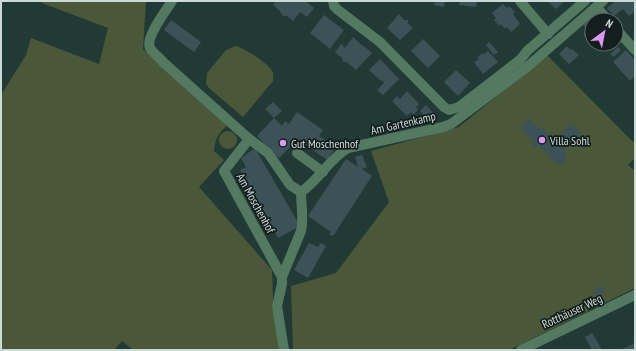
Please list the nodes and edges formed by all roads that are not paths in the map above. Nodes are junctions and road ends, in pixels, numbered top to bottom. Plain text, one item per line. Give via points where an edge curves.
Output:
1 (172, 1) edge
2 (333, 1) edge
3 (520, 1) edge
4 (585, 1) edge
5 (598, 4) edge
6 (548, 34) junction
7 (624, 38) edge
8 (635, 50) edge
9 (524, 63) junction
10 (248, 138) junction
11 (296, 152) dead end
12 (322, 172) junction
13 (301, 192) junction
14 (282, 277) junction
15 (635, 295) edge
16 (284, 350) edge
17 (521, 350) edge

1 - 10 street via 154,29 149,41 150,48
2 - 9 street, Am Gartenkamp via 338,10 380,42 449,110 460,107
3 - 6 street
4 - 6 street, Am Gartenkamp
5 - 9 street, Am Gartenkamp
6 - 9 street, Am Gartenkamp via 527,51
7 - 8 street
9 - 12 street, Am Gartenkamp via 451,124 348,148
10 - 13 street via 268,153 290,185
10 - 14 street, Am Moschenhof via 224,171
11 - 12 street
12 - 13 street, Am Gartenkamp
13 - 14 street via 303,223
14 - 16 street via 277,304
15 - 17 street, Rotthäuser Weg

